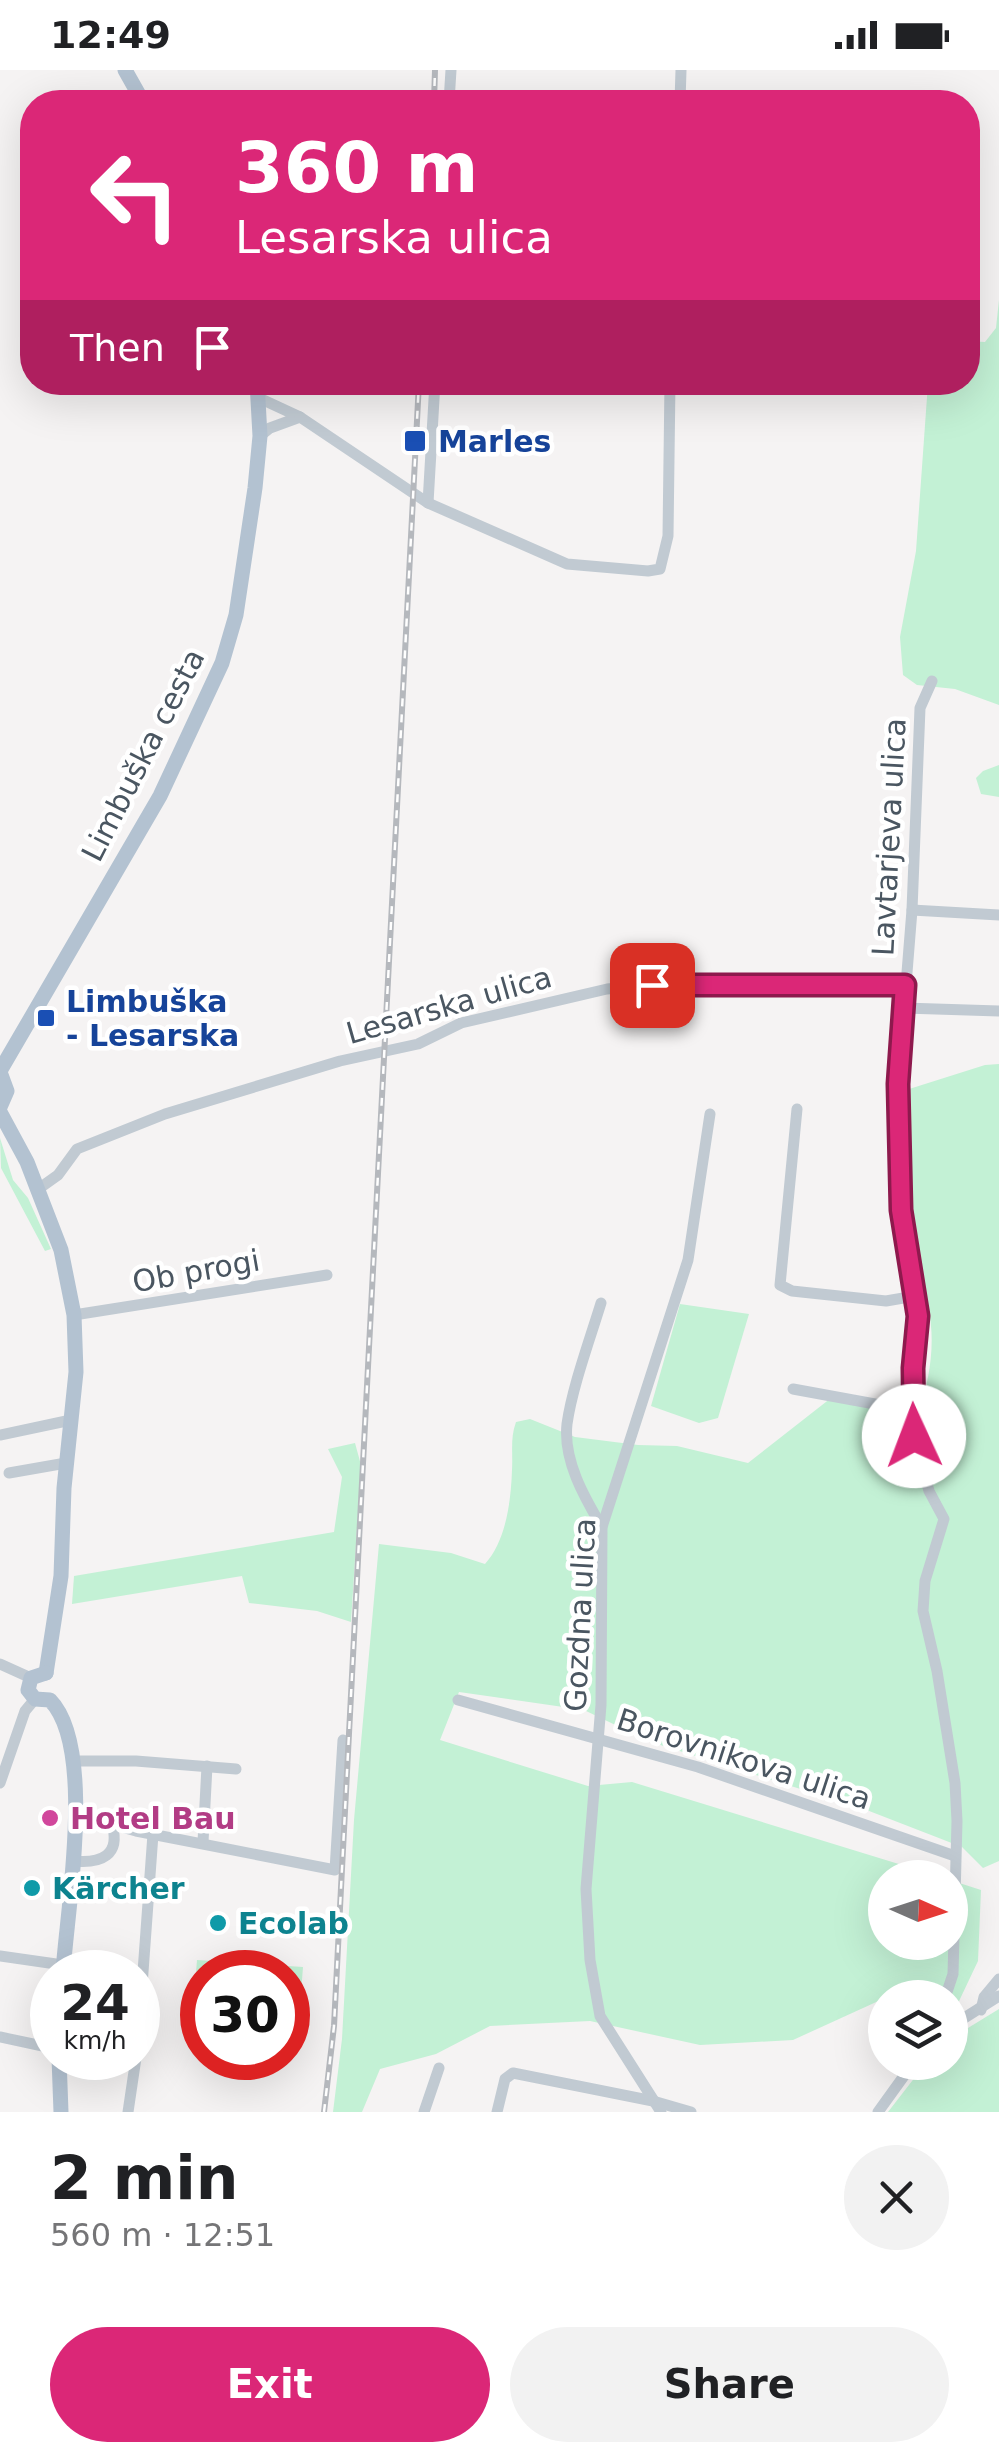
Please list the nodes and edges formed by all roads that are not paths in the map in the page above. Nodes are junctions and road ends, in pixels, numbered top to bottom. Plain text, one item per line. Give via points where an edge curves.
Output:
1 (258, 395) edge
2 (266, 395) edge
3 (433, 395) edge
4 (670, 395) edge
5 (300, 417) junction
6 (260, 436) junction
7 (428, 504) junction
8 (932, 681) dead end
9 (912, 910) junction
10 (999, 916) edge
11 (905, 985) junction
12 (904, 1008) junction
13 (999, 1011) edge
14 (0, 1072) edge
15 (797, 1109) dead end
16 (0, 1110) edge
17 (710, 1114) dead end
18 (37, 1190) junction
19 (327, 1275) dead end
20 (915, 1296) junction
21 (600, 1303) dead end
22 (74, 1315) junction
23 (792, 1389) dead end
24 (912, 1411) junction
25 (72, 1420) junction
26 (0, 1435) edge
27 (66, 1463) junction
28 (8, 1473) dead end
29 (602, 1526) junction
30 (0, 1664) edge
31 (39, 1676) junction
32 (42, 1700) junction
33 (458, 1700) dead end
34 (598, 1738) junction
35 (343, 1740) dead end
36 (72, 1760) junction
37 (208, 1766) junction
38 (236, 1770) dead end
39 (0, 1782) edge
40 (75, 1820) junction
41 (112, 1825) junction
42 (153, 1834) junction
43 (203, 1842) junction
44 (954, 1856) junction
45 (73, 1861) junction
46 (65, 1950) edge
47 (145, 1950) edge
48 (0, 1956) edge
49 (30, 1962) edge
50 (999, 1979) edge
51 (951, 1980) edge
52 (999, 1996) edge
53 (981, 2010) junction
54 (968, 2017) edge
55 (0, 2037) edge
56 (30, 2043) edge
57 (438, 2068) dead end
58 (60, 2080) edge
59 (133, 2080) edge
60 (901, 2080) edge
61 (657, 2106) edge
62 (61, 2112) edge
63 (128, 2112) edge
64 (424, 2112) edge
65 (497, 2112) edge
66 (691, 2112) edge
67 (878, 2112) edge

1 - 6 main road, Limbuška cesta
2 - 5 street, Limbuška cesta
3 - 7 street
4 - 7 street, Limbuška cesta via 668,536 660,570 567,564
5 - 6 street
5 - 7 street, Limbuška cesta
6 - 14 main road, Limbuška cesta via 236,615 212,686 152,811
8 - 9 street, Lavtarjeva ulica via 920,708
9 - 10 street
9 - 11 street, Lavtarjeva ulica
11 - 12 street, Lavtarjeva ulica
11 - 18 street, Lesarska ulica via 652,985 606,989 461,1023 418,1044 165,1114 77,1149
12 - 13 street
12 - 20 street, Lavtarjeva ulica via 901,1210
14 - 16 main road via 7,1091
15 - 20 street via 780,1285 886,1301
16 - 18 main road
17 - 29 street, Gozdna ulica via 688,1260
18 - 22 main road via 61,1250
19 - 22 street, Ob progi
20 - 24 street, Lavtarjeva ulica
21 - 29 street via 567,1426 582,1496
22 - 25 main road
23 - 24 street
24 - 44 street, Lavtarjeva ulica via 928,1486 944,1519 924,1582 923,1611 954,1783
25 - 26 street
25 - 27 main road
27 - 28 street
27 - 31 main road via 61,1576
29 - 34 street, Gozdna ulica
30 - 31 street
31 - 32 main road via 28,1690
31 - 32 main road via 56,1683 56,1692
32 - 36 main road via 60,1710
32 - 39 street via 25,1711
33 - 34 street, Borovnikova ulica
34 - 44 street, Borovnikova ulica
34 - 61 street, Gozdna ulica via 586,1889 590,1960 600,2016
35 - 43 street via 334,1870
36 - 37 street
36 - 40 main road
37 - 38 street
37 - 43 street
40 - 41 street
40 - 45 main road
41 - 42 street
41 - 45 street via 112,1853
42 - 43 street
42 - 47 street
44 - 51 street
45 - 46 main road
48 - 49 street
50 - 53 street
52 - 53 street
53 - 54 street
55 - 56 street
57 - 64 street
58 - 62 main road
59 - 63 street
60 - 67 street
61 - 65 street via 513,2073 504,2079
61 - 66 street

